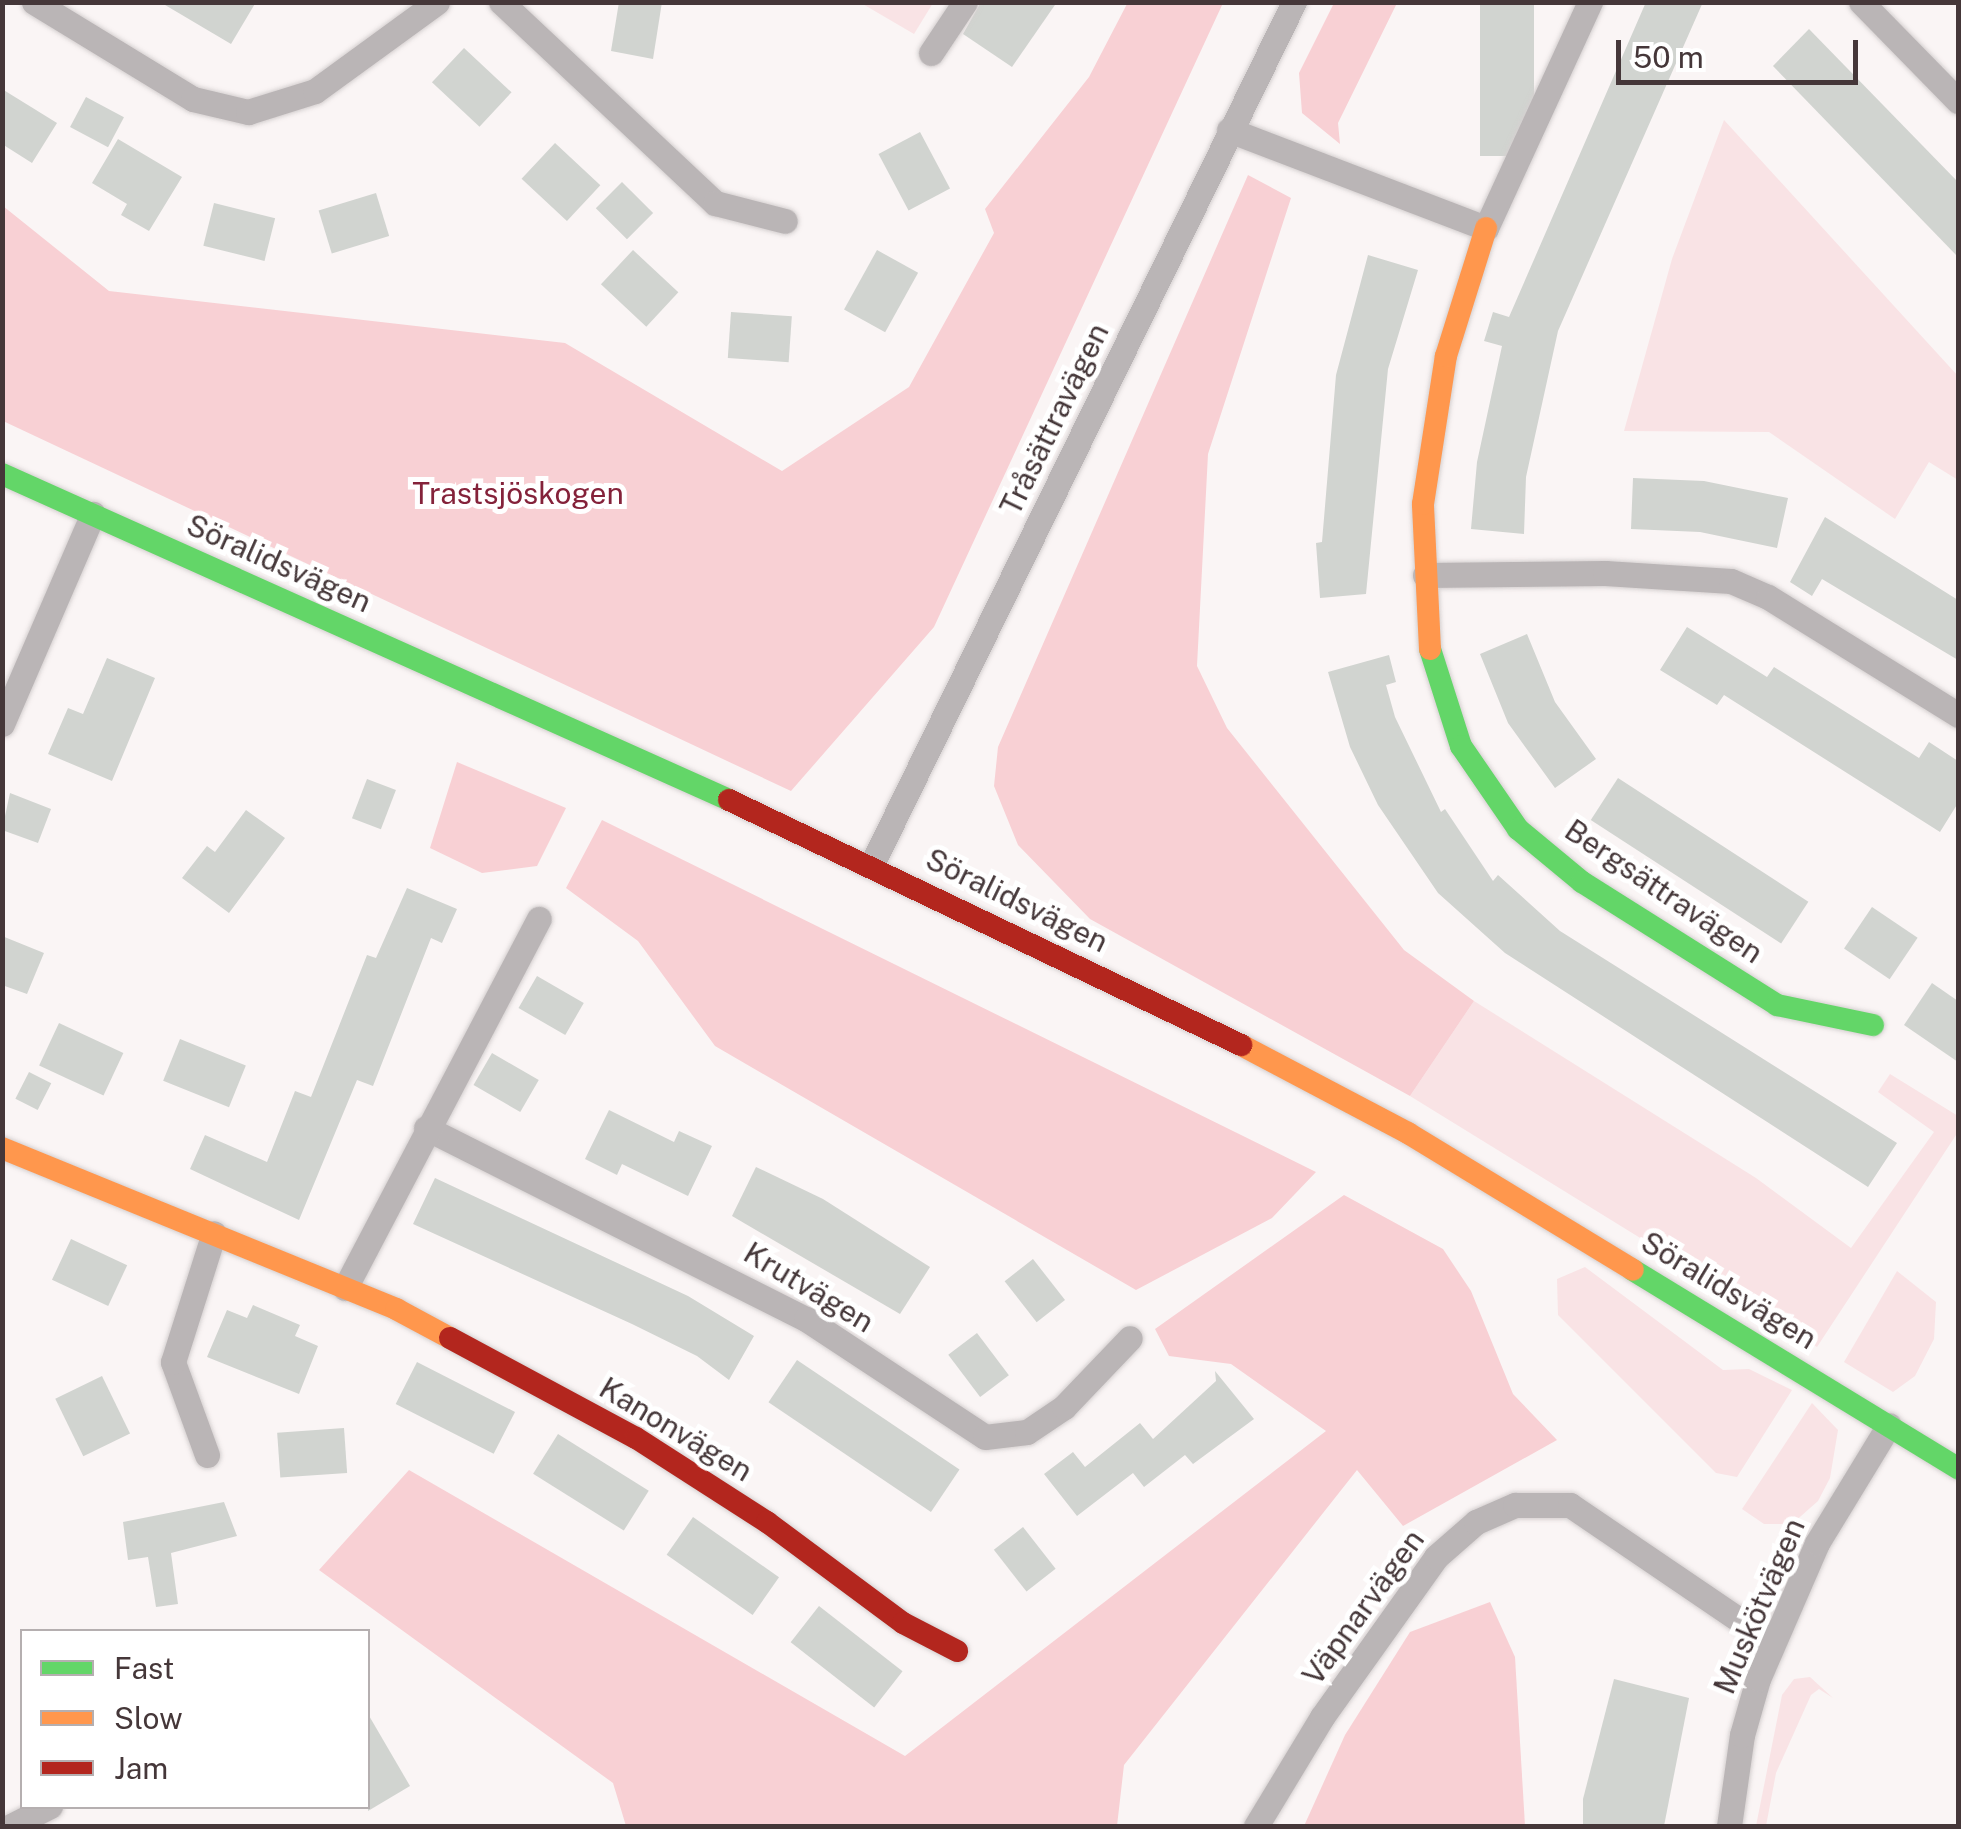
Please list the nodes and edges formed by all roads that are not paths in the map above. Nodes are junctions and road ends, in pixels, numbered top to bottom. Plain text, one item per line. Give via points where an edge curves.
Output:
1 (34, 2) edge
2 (437, 2) edge
3 (502, 2) edge
4 (965, 2) edge
5 (1294, 2) edge
6 (1590, 2) edge
7 (1860, 2) edge
8 (931, 53) dead end
9 (1958, 101) edge
10 (1229, 130) junction
11 (785, 221) dead end
12 (1486, 228) junction
13 (2, 474) edge
14 (93, 514) junction
15 (1425, 576) junction
16 (1958, 715) edge
17 (2, 724) edge
18 (872, 864) junction
19 (538, 918) dead end
20 (1872, 1026) dead end
21 (426, 1128) junction
22 (2, 1148) edge
23 (214, 1233) junction
24 (345, 1288) junction
25 (1130, 1338) dead end
26 (1888, 1424) junction
27 (207, 1455) dead end
28 (1958, 1468) edge
29 (1773, 1643) junction
30 (958, 1651) dead end
31 (44, 1809) edge
32 (11, 1826) edge
33 (1256, 1826) edge
34 (1729, 1826) edge

1 - 2 street via 193,99 248,112 314,91
3 - 11 street via 715,202
4 - 8 street
5 - 10 street, Tråsättravägen
6 - 12 street, Bergsättravägen
7 - 9 street
10 - 12 street
10 - 18 street, Tråsättravägen
12 - 15 street, Bergsättravägen via 1432,418 1423,504
13 - 14 street, Söralidsvägen
14 - 17 street
14 - 18 street, Söralidsvägen
15 - 16 street via 1605,573 1730,581 1768,597
15 - 20 street, Bergsättravägen via 1427,641 1446,710 1476,777 1518,829 1582,882 1777,1005
18 - 26 street, Söralidsvägen via 1174,1009 1408,1132
19 - 21 street
21 - 24 street
21 - 25 street, Krutvägen via 806,1319 985,1437 1027,1432 1064,1407
22 - 23 street, Kanonvägen
23 - 24 street, Kanonvägen
23 - 27 street via 173,1362
24 - 30 street, Kanonvägen via 636,1438 767,1522 903,1624
26 - 28 street, Söralidsvägen
26 - 29 street, Muskötvägen via 1817,1543
29 - 33 street, Väpnarvägen via 1570,1505 1515,1506 1476,1522 1436,1557
29 - 34 street, Muskötvägen via 1742,1735
31 - 32 street

